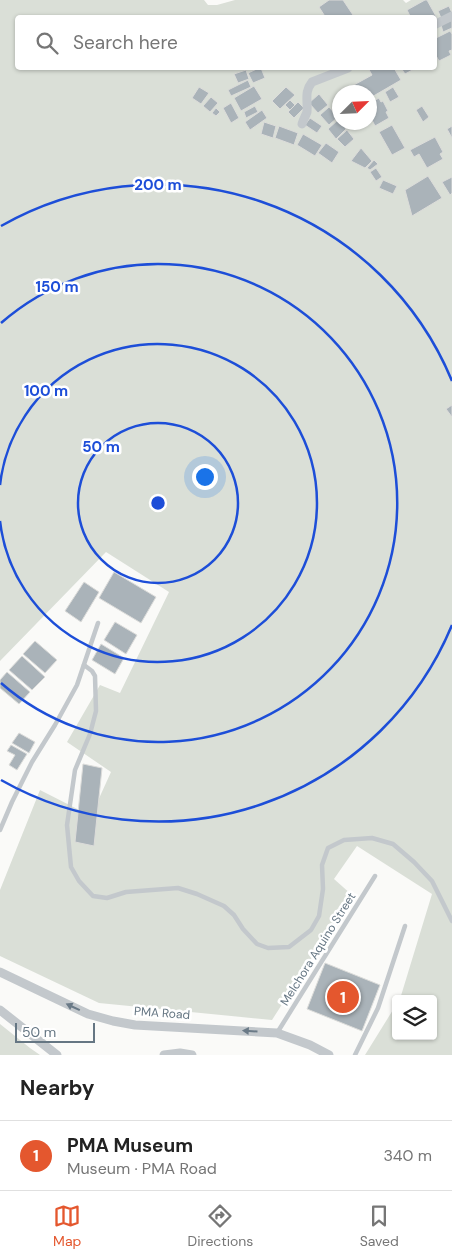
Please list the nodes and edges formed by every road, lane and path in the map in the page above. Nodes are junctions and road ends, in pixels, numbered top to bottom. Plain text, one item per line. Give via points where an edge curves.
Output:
1 (452, 16) edge
2 (437, 24) edge
3 (343, 70) edge
4 (302, 124) dead end
5 (98, 623) dead end
6 (84, 665) junction
7 (0, 830) edge
8 (375, 876) dead end
9 (452, 921) edge
10 (404, 926) dead end
11 (0, 972) edge
12 (0, 1010) edge
13 (277, 1033) junction
14 (57, 1055) edge
15 (164, 1055) edge
16 (192, 1055) edge
17 (329, 1055) edge
18 (355, 1055) edge

1 - 2 street
3 - 4 street via 312,82 308,87 307,112
5 - 6 lane
6 - 7 lane via 77,685 32,762
6 - 9 lane via 95,676 96,711 75,770 67,825 71,867 93,896 107,898 126,892 178,888 224,906 257,944 268,948 289,947 311,930 319,916 322,865 328,848 344,840 372,838 393,844 414,862 432,881
8 - 13 lane, Melchora Aquino Street
10 - 18 lane via 378,1008
13 -> 11 street, PMA Road via 113,1021 88,1014
12 - 14 street
13 - 17 street, PMA Road
15 - 16 street

